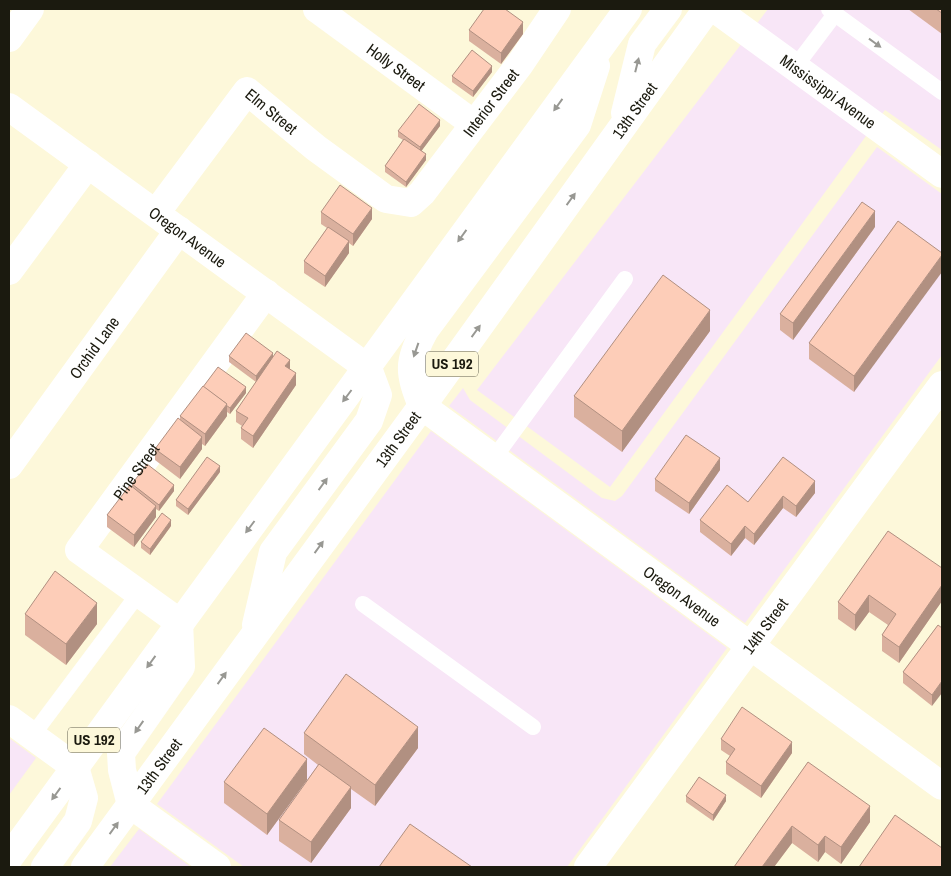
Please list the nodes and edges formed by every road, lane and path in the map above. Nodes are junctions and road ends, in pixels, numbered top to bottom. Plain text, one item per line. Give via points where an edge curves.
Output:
1 (30, 9) edge
2 (316, 9) edge
3 (628, 9) edge
4 (668, 9) edge
5 (707, 9) edge
6 (715, 9) edge
7 (555, 10) edge
8 (832, 11) edge
9 (9, 38) edge
10 (603, 43) junction
11 (794, 67) junction
12 (942, 92) edge
13 (9, 107) edge
14 (474, 124) junction
15 (621, 129) junction
16 (88, 164) junction
17 (942, 174) edge
18 (422, 193) joint
19 (156, 213) junction
20 (179, 230) junction
21 (9, 271) edge
22 (625, 279) dead end
23 (266, 293) junction
24 (368, 368) junction
25 (942, 385) edge
26 (422, 406) junction
27 (494, 458) junction
28 (9, 465) edge
29 (139, 593) junction
30 (363, 604) dead end
31 (179, 622) junction
32 (253, 636) junction
33 (750, 646) junction
34 (9, 719) edge
35 (533, 727) dead end
36 (32, 736) junction
37 (75, 767) junction
38 (942, 786) edge
39 (131, 805) junction
40 (9, 858) edge
41 (209, 865) edge
42 (45, 867) edge
43 (85, 867) edge
44 (588, 867) edge

1 - 9 main road
2 - 14 main road, Holly Street
3 - 10 main road, US 192
15 -> 4 main road via 642,44
5 - 15 main road, 13th Street / US 192
6 - 11 main road, Mississippi Avenue
7 - 14 main road, Interior Street
8 - 11 lane
8 -> 12 lane
10 -> 24 main road, US 192
10 -> 26 main road via 577,124 425,330 414,350 411,378
11 - 17 main road, Mississippi Avenue
13 - 16 main road, Oregon Avenue
14 - 18 main road, Interior Street
26 -> 15 main road, 13th Street / US 192
16 - 19 main road, Oregon Avenue
16 - 21 main road
18 - 19 main road, Elm Street via 411,203 386,199 316,148 247,91
19 - 20 main road, Oregon Avenue
20 - 23 main road, Oregon Avenue
20 - 28 main road, Orchid Lane
22 - 27 lane
23 - 24 main road, Oregon Avenue
23 - 29 main road, Pine Street via 79,550
24 -> 31 main road, US 192
32 -> 24 main road via 273,552 369,421 378,395
25 - 33 main road, 14th Street
26 - 27 main road, Oregon Avenue
32 -> 26 main road, 13th Street / US 192
27 - 33 main road, Oregon Avenue
29 - 31 main road, Pine Street
29 - 36 lane
30 - 35 lane
31 -> 37 main road, US 192
31 -> 39 main road via 181,667 121,753
39 -> 32 main road, 13th Street / US 192
33 - 38 main road, Oregon Avenue
33 - 44 main road, 14th Street
34 - 36 main road
36 - 37 main road
37 -> 40 main road, US 192
37 - 42 main road via 84,798 78,821
39 - 41 main road
43 -> 39 main road, 13th Street / US 192

